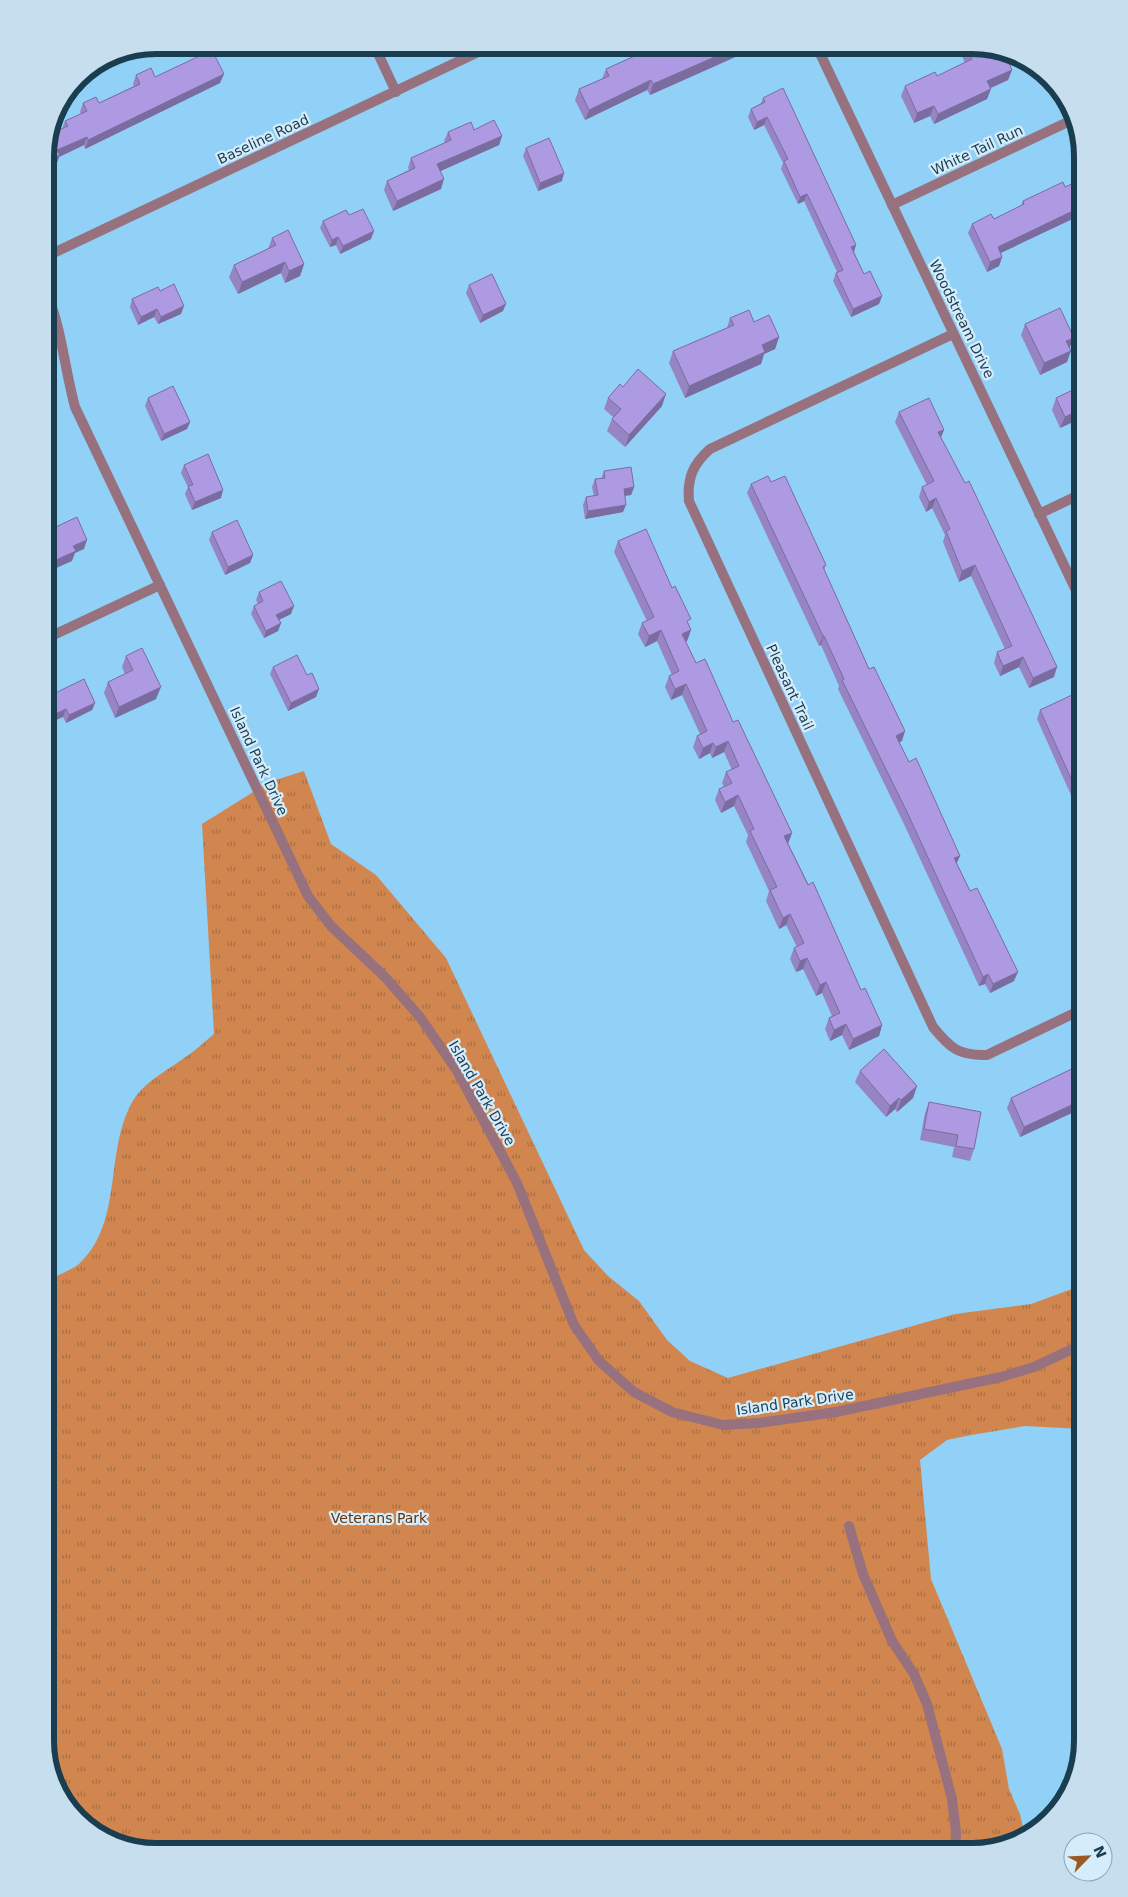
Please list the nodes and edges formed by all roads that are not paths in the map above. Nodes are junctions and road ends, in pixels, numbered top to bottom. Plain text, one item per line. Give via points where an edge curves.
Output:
1 (378, 54) edge
2 (474, 54) edge
3 (820, 54) edge
4 (396, 92) junction
5 (1068, 122) edge
6 (892, 205) junction
7 (54, 253) edge
8 (54, 316) edge
9 (953, 334) junction
10 (1074, 497) edge
11 (1039, 514) junction
12 (160, 585) junction
13 (1074, 586) edge
14 (54, 635) edge
15 (1074, 1013) edge
16 (1074, 1348) edge
17 (849, 1526) dead end
18 (955, 1843) edge

1 - 4 street
2 - 4 street, Baseline Road
3 - 6 street, Woodstream Drive
4 - 7 street, Baseline Road
5 - 6 street, White Tail Run
6 - 9 street, Woodstream Drive
8 - 12 street, Island Park Drive via 63,342 66,375 75,407
9 - 11 street, Woodstream Drive
9 - 15 street, Pleasant Trail via 710,450 692,472 689,500 933,1027 958,1052 987,1054
10 - 11 street
11 - 13 street, Woodstream Drive
12 - 14 street
12 - 16 street, Island Park Drive via 308,896 331,926 385,977 420,1016 457,1071 517,1183 574,1325 600,1361 634,1392 672,1412 723,1424 759,1424 836,1412 1001,1377 1034,1367
17 - 18 street via 863,1574 888,1633 914,1674 927,1704 952,1799

